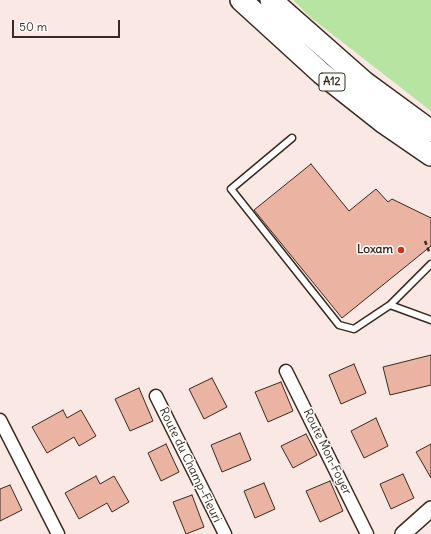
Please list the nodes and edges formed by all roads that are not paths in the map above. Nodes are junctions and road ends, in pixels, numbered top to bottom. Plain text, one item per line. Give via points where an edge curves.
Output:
1 (241, 0) edge
2 (271, 0) edge
3 (431, 131) edge
4 (292, 138) dead end
5 (431, 155) edge
6 (431, 264) edge
7 (390, 305) junction
8 (431, 320) edge
9 (286, 371) dead end
10 (156, 396) dead end
11 (0, 420) edge
12 (431, 509) edge
13 (58, 534) edge
14 (225, 534) edge
15 (367, 534) edge
16 (403, 534) edge

1 - 5 highway, A12 via 321,73 383,122
2 - 3 highway, A12 via 346,67
4 - 7 lane via 231,190 339,325 354,329
6 - 7 lane
7 - 8 lane
9 - 15 street, Route Mon-Foyer
10 - 14 street, Route du Champ-Fleuri
11 - 13 street
12 - 16 street

